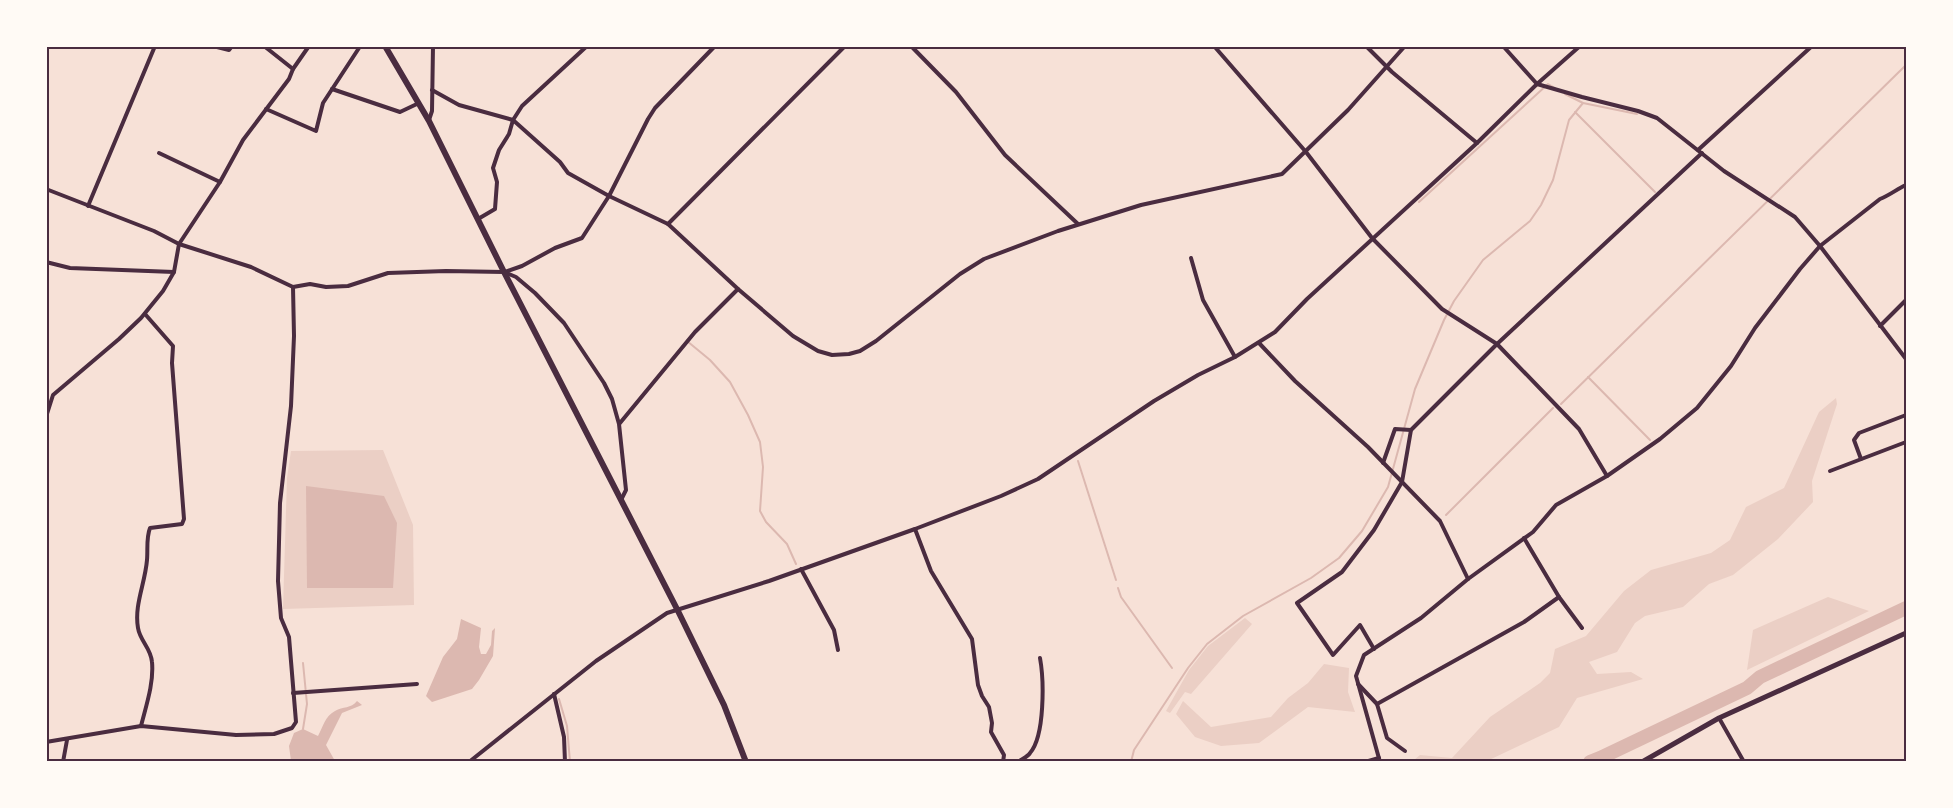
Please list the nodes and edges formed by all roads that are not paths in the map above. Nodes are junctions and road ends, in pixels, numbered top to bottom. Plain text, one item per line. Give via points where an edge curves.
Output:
1 (155, 46) edge
2 (213, 46) edge
3 (232, 46) edge
4 (264, 46) edge
5 (309, 46) edge
6 (356, 46) edge
7 (385, 46) edge
8 (433, 46) edge
9 (586, 46) edge
10 (715, 46) edge
11 (845, 46) edge
12 (911, 46) edge
13 (1214, 46) edge
14 (1366, 46) edge
15 (1405, 46) edge
16 (1503, 46) edge
17 (1580, 46) edge
18 (1809, 48) edge
19 (1386, 66) junction
20 (293, 69) junction
21 (1537, 84) junction
22 (332, 88) junction
23 (432, 90) junction
24 (419, 103) junction
25 (266, 108) junction
26 (513, 120) junction
27 (429, 121) junction
28 (1477, 143) junction
29 (1700, 151) junction
30 (1306, 152) junction
31 (159, 153) dead end
32 (220, 182) junction
33 (1906, 185) edge
34 (46, 189) edge
35 (609, 196) junction
36 (88, 206) junction
37 (478, 219) junction
38 (668, 224) junction
39 (1078, 224) junction
40 (1372, 238) junction
41 (179, 244) junction
42 (1820, 246) junction
43 (1191, 258) dead end
44 (46, 262) edge
45 (174, 272) junction
46 (504, 272) junction
47 (293, 287) junction
48 (738, 289) junction
49 (1906, 300) edge
50 (145, 314) junction
51 (1880, 326) junction
52 (1259, 343) junction
53 (1497, 344) junction
54 (1235, 357) junction
55 (1906, 359) edge
56 (52, 396) junction
57 (46, 401) edge
58 (1906, 415) edge
59 (46, 417) edge
60 (619, 423) junction
61 (1411, 430) junction
62 (1906, 442) edge
63 (1861, 459) junction
64 (1384, 464) junction
65 (1830, 471) dead end
66 (1607, 476) junction
67 (1401, 481) junction
68 (621, 501) junction
69 (915, 529) junction
70 (1524, 538) junction
71 (801, 569) junction
72 (1468, 579) junction
73 (1558, 597) junction
74 (678, 611) junction
75 (1582, 628) dead end
76 (1906, 633) edge
77 (1374, 649) junction
78 (838, 650) dead end
79 (1040, 658) dead end
80 (1358, 683) junction
81 (417, 684) dead end
82 (294, 693) junction
83 (554, 694) junction
84 (1377, 704) junction
85 (1719, 718) junction
86 (141, 726) junction
87 (67, 740) junction
88 (46, 742) edge
89 (1406, 752) dead end
90 (1380, 760) edge
91 (63, 762) edge
92 (469, 762) edge
93 (565, 762) edge
94 (746, 762) edge
95 (1003, 762) edge
96 (1018, 762) edge
97 (1365, 762) edge
98 (1642, 762) edge
99 (1744, 762) edge

1 - 36 street
2 - 3 street via 229,50
4 - 20 street
5 - 20 street
6 - 22 street via 359,48
7 - 24 highway
8 - 23 street
9 - 26 street via 522,106
10 - 35 street via 655,108
11 - 38 street
12 - 39 street via 956,92 1005,155
13 - 30 street
14 - 19 street
15 - 19 street
16 - 21 street
17 - 21 street
18 - 29 street
19 - 28 street
19 - 30 street
20 - 25 street
21 - 28 street
21 - 29 street via 1657,118
22 - 24 street via 400,112
22 - 25 street via 323,103 316,131
23 - 26 street via 459,105
23 - 27 street
24 - 27 highway
25 - 32 street
26 - 35 street via 568,173
26 - 37 street via 493,168 497,182 495,209
27 - 37 highway
28 - 40 street
29 - 42 street via 1795,217
29 - 53 street
30 - 39 street via 1282,174 1156,201
30 - 40 street
31 - 32 street
32 - 41 street
33 - 42 street via 1880,199
34 - 36 street
35 - 38 street
35 - 46 street via 582,238
36 - 41 street
37 - 46 highway
38 - 48 street
39 - 48 street via 984,259 876,342 849,354 832,355 805,345
40 - 52 street
40 - 53 street via 1442,309
41 - 45 street
41 - 47 street via 251,267
42 - 51 street
42 - 66 street via 1697,408
43 - 54 street via 1203,300
44 - 45 street via 70,268
45 - 50 street
46 - 47 street via 388,273 348,286
46 - 60 street via 535,293 564,323 604,383
46 - 68 highway
47 - 82 street via 291,406 280,503 278,581
48 - 60 street via 695,332
49 - 51 street
50 - 56 street
50 - 86 street via 173,346 184,519 182,524 150,528 148,534 147,560 136,608 138,631 150,650 152,663
51 - 55 street
52 - 54 street
52 - 64 street
53 - 61 street
53 - 66 street via 1579,429
54 - 69 street via 1154,401 1038,479
56 - 57 street
56 - 59 street
58 - 63 street via 1858,433 1854,440
60 - 68 street via 626,490
61 - 64 street via 1395,429
61 - 67 street
62 - 63 street
63 - 65 street
64 - 67 street
66 - 70 street via 1556,505
67 - 72 street via 1440,521
67 - 77 street via 1374,530 1342,572 1297,603 1333,655 1360,625
68 - 74 highway
69 - 71 street
69 - 95 street via 931,571 972,639 978,685 988,707 991,732 1004,755
70 - 72 street
70 - 73 street
71 - 74 street
71 - 78 street via 834,630
72 - 77 street via 1421,618
73 - 75 street
73 - 84 street via 1524,622
74 - 83 street via 647,626
74 - 94 highway via 724,705
76 - 85 main road
77 - 80 street via 1364,655 1356,676
79 - 96 street via 1041,727 1030,753
80 - 84 street
80 - 90 street
81 - 82 street
82 - 86 street via 296,722 292,728 274,734 236,735
83 - 92 street
83 - 93 street via 564,737
84 - 89 street via 1387,738
85 - 98 main road
85 - 99 street
86 - 87 street
87 - 88 street
87 - 91 street
90 - 97 street

